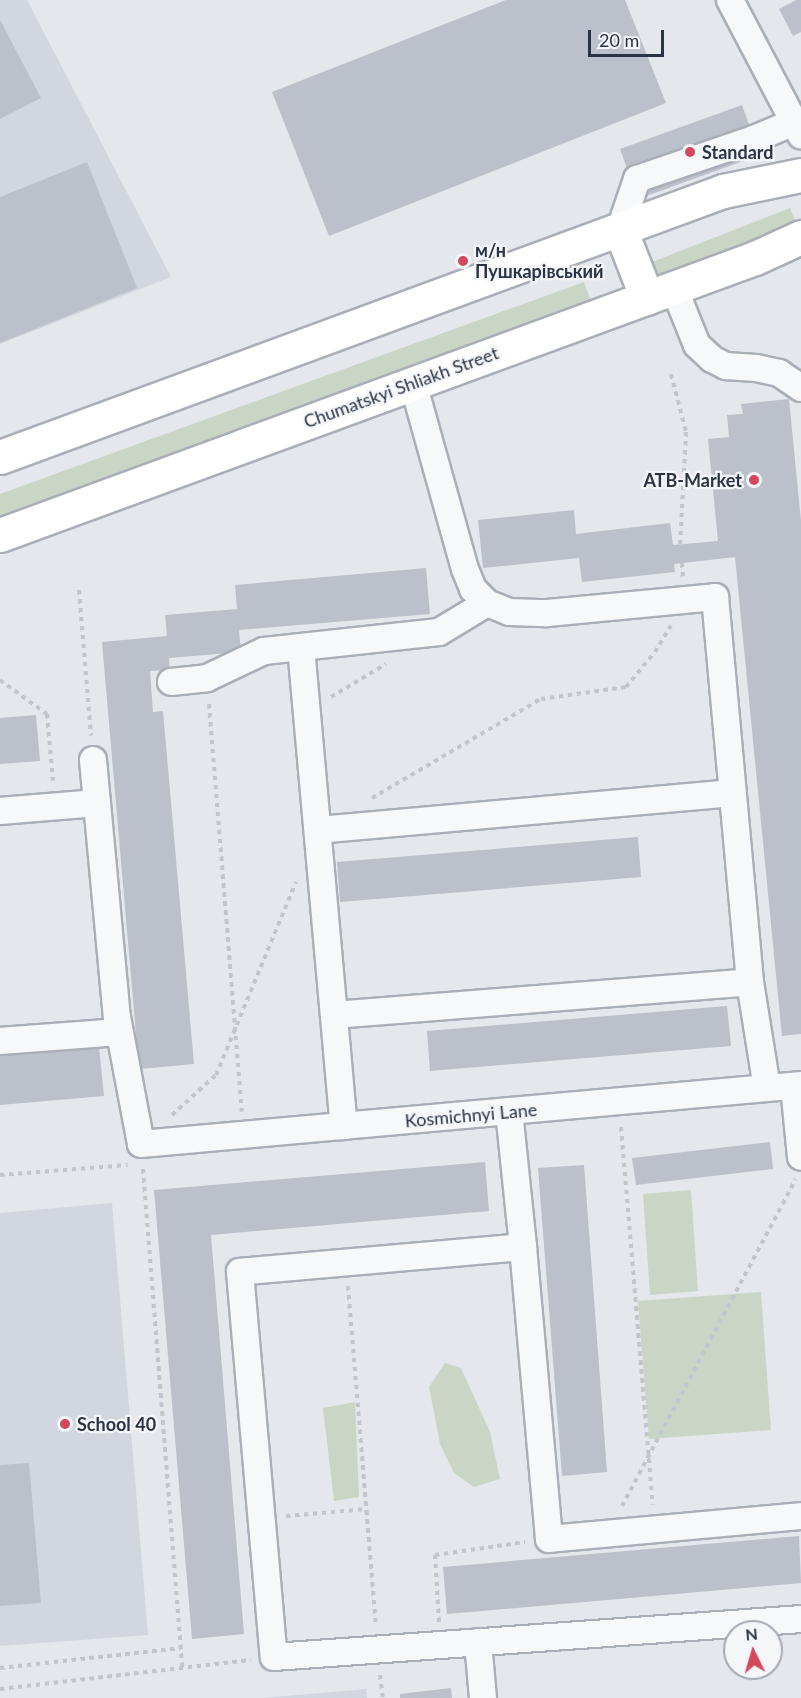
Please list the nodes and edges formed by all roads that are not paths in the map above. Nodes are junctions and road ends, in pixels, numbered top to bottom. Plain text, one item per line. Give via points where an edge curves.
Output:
1 (730, 0) edge
2 (797, 129) edge
3 (801, 175) edge
4 (620, 229) junction
5 (801, 237) edge
6 (660, 293) junction
7 (413, 383) junction
8 (801, 388) edge
9 (0, 457) edge
10 (0, 535) edge
11 (487, 603) junction
12 (301, 647) junction
13 (171, 682) dead end
14 (93, 760) road end
15 (731, 793) junction
16 (97, 803) junction
17 (0, 811) edge
18 (318, 830) junction
19 (750, 982) junction
20 (334, 1015) junction
21 (120, 1032) junction
22 (0, 1041) edge
23 (797, 1086) edge
24 (766, 1088) junction
25 (509, 1112) junction
26 (344, 1126) junction
27 (801, 1157) edge
28 (523, 1247) junction
29 (801, 1516) edge
30 (801, 1619) edge
31 (478, 1642) junction
32 (483, 1698) edge

1 - 2 street
2 - 4 street via 754,139 637,179
3 - 4 main road via 723,190
4 - 6 main road
4 - 9 main road
5 - 6 main road, Chumatskyi Shliakh Street
6 - 7 main road, Chumatskyi Shliakh Street
6 - 8 street via 697,345 712,359 726,366 779,373
7 - 10 main road, Chumatskyi Shliakh Street
7 - 11 street via 465,569 472,589
11 - 12 street via 439,632
11 - 15 street via 509,612 547,613 715,597
12 - 13 street via 264,651 207,678
12 - 18 street
14 - 16 street
15 - 18 street
15 - 19 street
16 - 17 street
16 - 21 street
18 - 20 street
19 - 20 street
19 - 24 street
20 - 26 street
21 - 22 street
21 - 26 street, Kosmichnyi Lane via 141,1144
23 - 24 street, Kosmichnyi Lane
23 - 27 street
24 - 25 street, Kosmichnyi Lane
25 - 26 street, Kosmichnyi Lane
25 - 28 street
28 - 29 street via 549,1539
28 - 31 street via 240,1272 274,1657
30 - 31 street
31 - 32 street

